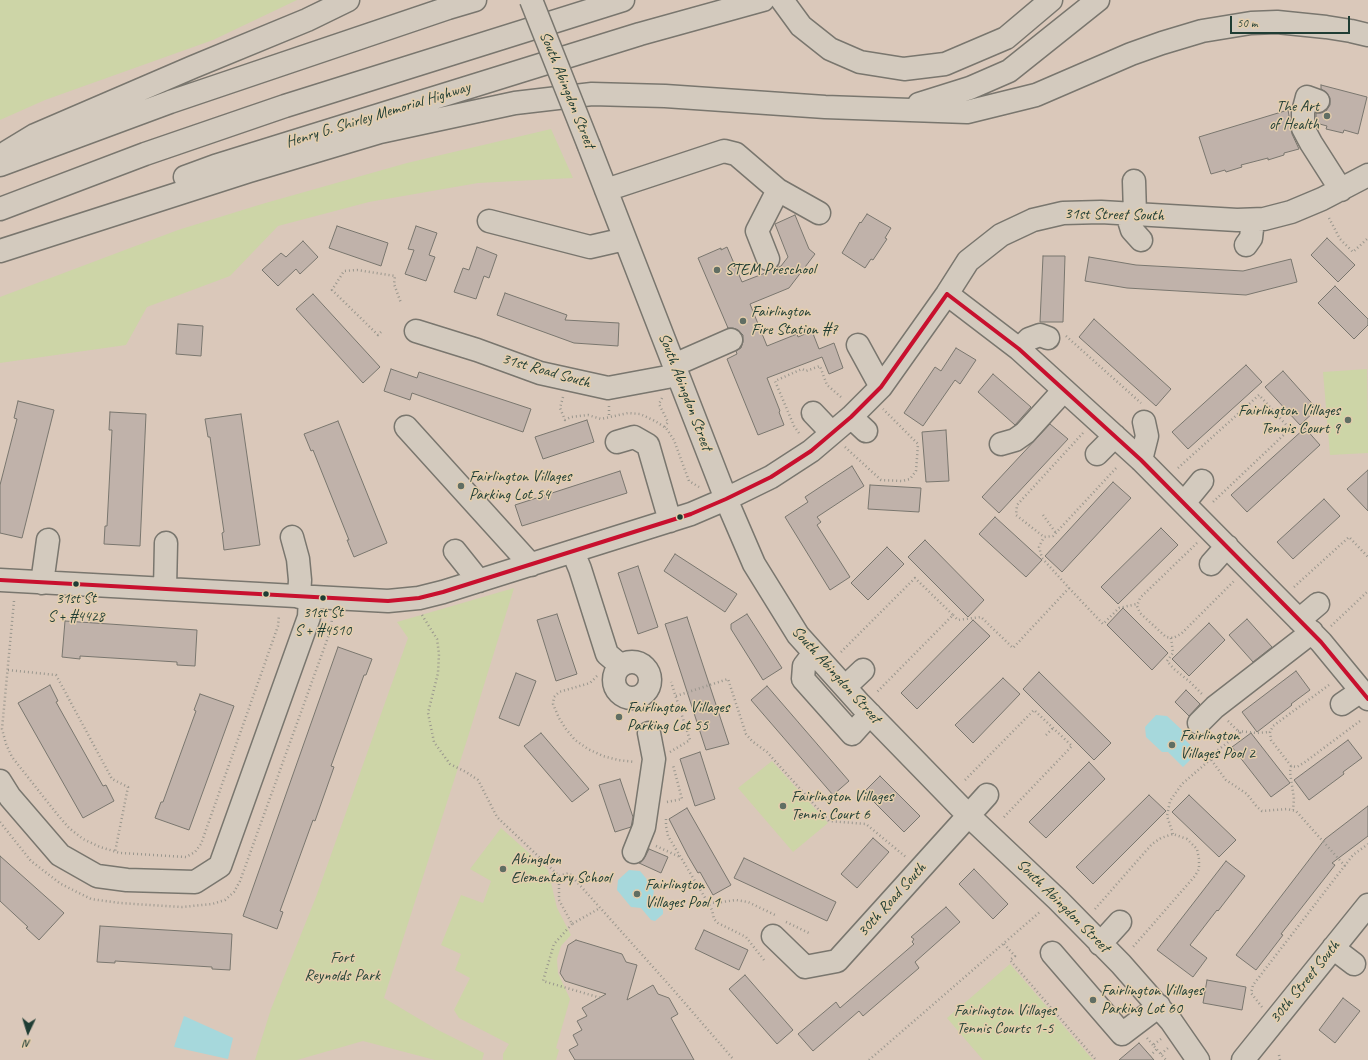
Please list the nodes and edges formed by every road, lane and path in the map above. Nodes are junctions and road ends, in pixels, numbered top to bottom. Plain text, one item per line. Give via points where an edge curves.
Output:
1 (348, 0) edge
2 (475, 0) edge
3 (531, 0) edge
4 (623, 0) edge
5 (764, 0) edge
6 (782, 0) edge
7 (1051, 0) edge
8 (1098, 0) edge
9 (1368, 35) edge
10 (1318, 100) dead end
11 (892, 109) junction
12 (0, 156) edge
13 (0, 165) edge
14 (1367, 178) edge
15 (1134, 181) dead end
16 (606, 190) junction
17 (778, 190) junction
18 (1341, 190) junction
19 (0, 209) edge
20 (819, 212) dead end
21 (1131, 214) junction
22 (1329, 218) dead end
23 (1253, 220) junction
24 (489, 221) dead end
25 (1368, 238) edge
26 (625, 239) junction
27 (1141, 240) dead end
28 (1246, 245) dead end
29 (0, 250) edge
30 (768, 259) dead end
31 (947, 294) junction
32 (401, 303) dead end
33 (416, 331) dead end
34 (382, 332) dead end
35 (1055, 335) joint
36 (731, 340) dead end
37 (858, 345) dead end
38 (1019, 349) junction
39 (676, 370) junction
40 (881, 387) junction
41 (1064, 390) junction
42 (840, 397) dead end
43 (662, 398) dead end
44 (609, 400) dead end
45 (883, 409) dead end
46 (813, 413) dead end
47 (1142, 413) joint
48 (609, 417) dead end
49 (406, 427) dead end
50 (664, 428) dead end
51 (799, 433) dead end
52 (1083, 433) dead end
53 (1114, 436) junction
54 (838, 440) junction
55 (617, 442) dead end
56 (1001, 444) dead end
57 (1098, 454) dead end
58 (1141, 460) junction
59 (1118, 466) dead end
60 (1178, 468) dead end
61 (1202, 481) dead end
62 (726, 499) junction
63 (1213, 502) dead end
64 (1184, 503) junction
65 (1043, 515) dead end
66 (670, 520) junction
67 (1056, 533) junction
68 (292, 537) dead end
69 (1044, 537) junction
70 (48, 540) dead end
71 (166, 543) dead end
72 (1198, 543) dead end
73 (1227, 546) junction
74 (455, 551) dead end
75 (573, 552) junction
76 (1368, 557) edge
77 (1211, 564) dead end
78 (531, 565) junction
79 (0, 580) edge
80 (479, 581) junction
81 (1234, 581) dead end
82 (42, 583) junction
83 (1294, 587) dead end
84 (1069, 588) junction
85 (165, 590) junction
86 (1368, 591) edge
87 (305, 597) junction
88 (14, 601) dead end
89 (1137, 604) junction
90 (1318, 604) dead end
91 (278, 615) dead end
92 (422, 615) dead end
93 (953, 615) junction
94 (332, 618) dead end
95 (1314, 626) junction
96 (1171, 638) junction
97 (841, 652) dead end
98 (814, 653) junction
99 (620, 665) dead end
100 (8, 670) junction
101 (864, 670) dead end
102 (596, 676) dead end
103 (671, 682) dead end
104 (1329, 685) dead end
105 (845, 687) junction
106 (876, 692) dead end
107 (1364, 695) edge
108 (676, 696) junction
109 (1342, 704) dead end
110 (1216, 707) junction
111 (870, 714) junction
112 (1360, 721) dead end
113 (1199, 723) dead end
114 (1053, 728) junction
115 (1238, 731) junction
116 (1270, 732) junction
117 (649, 733) dead end
118 (1046, 735) dead end
119 (663, 759) junction
120 (1211, 759) junction
121 (1291, 766) junction
122 (965, 780) dead end
123 (0, 781) edge
124 (988, 795) dead end
125 (1293, 810) junction
126 (657, 813) junction
127 (969, 816) junction
128 (1003, 818) dead end
129 (0, 822) edge
130 (1173, 834) junction
131 (1368, 844) edge
132 (637, 845) joint
133 (115, 852) junction
134 (681, 857) junction
135 (910, 860) dead end
136 (1345, 866) junction
137 (559, 876) junction
138 (707, 901) junction
139 (1368, 905) edge
140 (600, 908) junction
141 (1095, 909) dead end
142 (1041, 911) dead end
143 (1120, 922) dead end
144 (572, 924) junction
145 (811, 934) dead end
146 (773, 936) dead end
147 (1004, 944) junction
148 (1100, 944) junction
149 (1133, 947) dead end
150 (1333, 948) junction
151 (1052, 953) dead end
152 (764, 960) dead end
153 (1354, 964) dead end
154 (601, 998) dead end
155 (1159, 1006) junction
156 (1270, 1008) junction
157 (1162, 1039) dead end
158 (1168, 1048) dead end
159 (1157, 1049) junction
160 (1161, 1054) junction
161 (1279, 1055) dead end
162 (1150, 1056) dead end
163 (734, 1060) edge
164 (869, 1060) edge
165 (1096, 1060) edge
166 (1166, 1060) edge
167 (1198, 1060) edge
168 (1243, 1060) edge
169 (1280, 1060) edge

1 - 12 main road via 308,20 35,135
2 - 13 main road via 170,102
3 - 16 main road, South Abingdon Street, bridge
4 - 19 main road via 285,106 145,154
5 - 29 main road, Henry G. Shirley Memorial Highway via 633,36 215,166 57,224
6 - 7 main road via 801,26 830,49 860,62 904,70 945,64 1006,38
8 - 11 main road via 1009,72 924,103
9 - 11 main road via 1351,30 1283,23 1227,26 1202,31 1131,54 1036,96 967,112
10 - 18 main road via 1307,97 1298,127
11 - 29 main road via 665,96 599,95 515,103 380,132
14 - 18 main road, 31st Street South
15 - 21 main road
16 - 17 main road via 724,151 736,154
16 - 26 main road, South Abingdon Street
17 - 20 main road
17 - 30 main road via 757,231
18 - 23 main road, 31st Street South via 1291,212
21 - 23 main road, 31st Street South
21 - 27 main road via 1132,230
21 - 31 main road, 31st Street South via 1063,213 1033,220 1001,235 968,261
22 - 25 path via 1340,239 1353,252
23 - 28 main road via 1251,238
24 - 26 main road via 590,247
26 - 39 main road, South Abingdon Street
31 - 38 main road
31 - 40 main road, 31st Street South
32 - 34 path via 394,284 395,276 357,270 344,271 332,290 378,335
33 - 39 main road, 31st Road South via 540,373 608,388
35 - 38 main road via 1040,335 1029,339
35 - 47 path
36 - 39 main road, 31st Road South
37 - 40 main road
38 - 41 main road
39 - 62 main road, South Abingdon Street
40 - 54 main road, 31st Street South via 858,424
41 - 53 main road
41 - 56 main road via 1025,433 1015,440
42 - 51 path via 827,385 820,366 806,371 802,369 775,380
43 - 50 path via 659,404 668,422
44 - 48 path
45 - 54 path via 918,444 916,471 910,479 880,480
46 - 54 main road
47 - 58 main road via 1148,436
49 - 78 main road
52 - 69 path via 1016,505 1016,515
53 - 57 main road
53 - 58 main road
54 - 62 main road, 31st Street South via 811,451 771,476
55 - 66 main road via 634,437 648,445
58 - 64 main road
59 - 67 path
60 - 63 path via 1258,395 1290,429
61 - 64 main road
62 - 66 main road, 31st Street South
62 - 98 main road, South Abingdon Street via 754,564 798,635
64 - 73 main road
65 - 67 path
66 - 75 main road, 31st Street South
67 - 69 path
68 - 87 main road
69 - 84 path via 1039,547 1042,558
70 - 82 main road
71 - 85 main road
72 - 89 path via 1140,598
73 - 77 main road
73 - 95 main road
74 - 80 main road
75 - 78 main road, 31st Street South
75 - 99 main road via 607,654
76 - 83 path via 1349,537
78 - 80 main road, 31st Street South
79 - 82 main road, 31st Street South
80 - 87 main road, 31st Street South via 419,598 388,600
81 - 96 path via 1182,634
82 - 85 main road, 31st Street South
84 - 89 path via 1103,624 1119,608
84 - 93 path via 1013,648 981,617 958,620
85 - 87 main road, 31st Street South
86 - 95 path
87 - 123 main road via 309,617 220,866 195,882 127,880 97,876 60,855
88 - 100 path
89 - 96 path via 1140,613 1166,637
90 - 95 main road
91 - 133 path via 276,634 195,852 186,857
92 - 137 path via 437,639 439,654 438,673 428,713 434,742 450,764 478,780 497,817
93 - 97 path via 915,578
93 - 106 path
94 - 129 path via 331,629 240,881 234,892 225,900 182,907 120,904 91,899 61,884 31,861
95 - 107 main road
95 - 110 main road
96 - 110 path via 1174,653 1167,661
98 - 105 main road, South Abingdon Street
98 - 111 main road via 804,666 803,679 852,734
100 - 133 path via 2,729 12,757 69,828 83,839
100 - 133 path via 56,676 112,780 128,787
101 - 105 main road
102 - 119 path via 590,683 559,692 554,696 553,704 566,729 575,740 603,756 634,762
103 - 108 path
104 - 116 path via 1273,726
105 - 111 main road, South Abingdon Street
107 - 109 main road
108 - 119 path via 690,740
108 - 135 path via 728,680 746,734 752,742 767,752 829,821 866,824
110 - 113 main road
110 - 115 path
111 - 127 main road, South Abingdon Street
112 - 121 path via 1305,762
114 - 118 path
114 - 122 path via 1034,710
114 - 128 path via 1072,746
115 - 116 path
115 - 120 path via 1240,733 1209,757
116 - 121 path via 1271,740
117 - 119 main road
119 - 126 main road
119 - 126 path via 682,799
120 - 125 path via 1226,780 1247,794 1262,811
120 - 130 path via 1182,784 1170,801 1168,816
121 - 125 path
124 - 127 main road, 30th Road South
125 - 136 path
126 - 132 main road via 644,827
126 - 134 path
127 - 146 main road, 30th Road South via 837,961 805,967
127 - 148 main road, South Abingdon Street via 1058,900
130 - 141 path via 1152,844
130 - 149 path via 1187,839 1197,849 1199,868 1195,876
131 - 136 path via 1353,855
132 - 134 path
134 - 138 path
136 - 156 path via 1253,985 1251,993
137 - 140 path via 569,873
137 - 144 path via 559,900
138 - 145 path via 748,902
138 - 152 path via 718,924 746,937
139 - 150 main road, 30th Street South
140 - 144 path
140 - 163 path
142 - 147 path
143 - 148 main road
144 - 154 path via 554,944 543,982
147 - 164 path
147 - 165 path via 1014,956 1010,960
148 - 155 main road, South Abingdon Street via 1122,964
150 - 153 main road
150 - 156 main road, 30th Street South
151 - 155 main road via 1122,1034
155 - 167 main road, South Abingdon Street
156 - 168 main road, 30th Street South
157 - 159 path via 1153,1045
158 - 160 path
159 - 160 path
159 - 162 path
160 - 166 path
161 - 169 path

